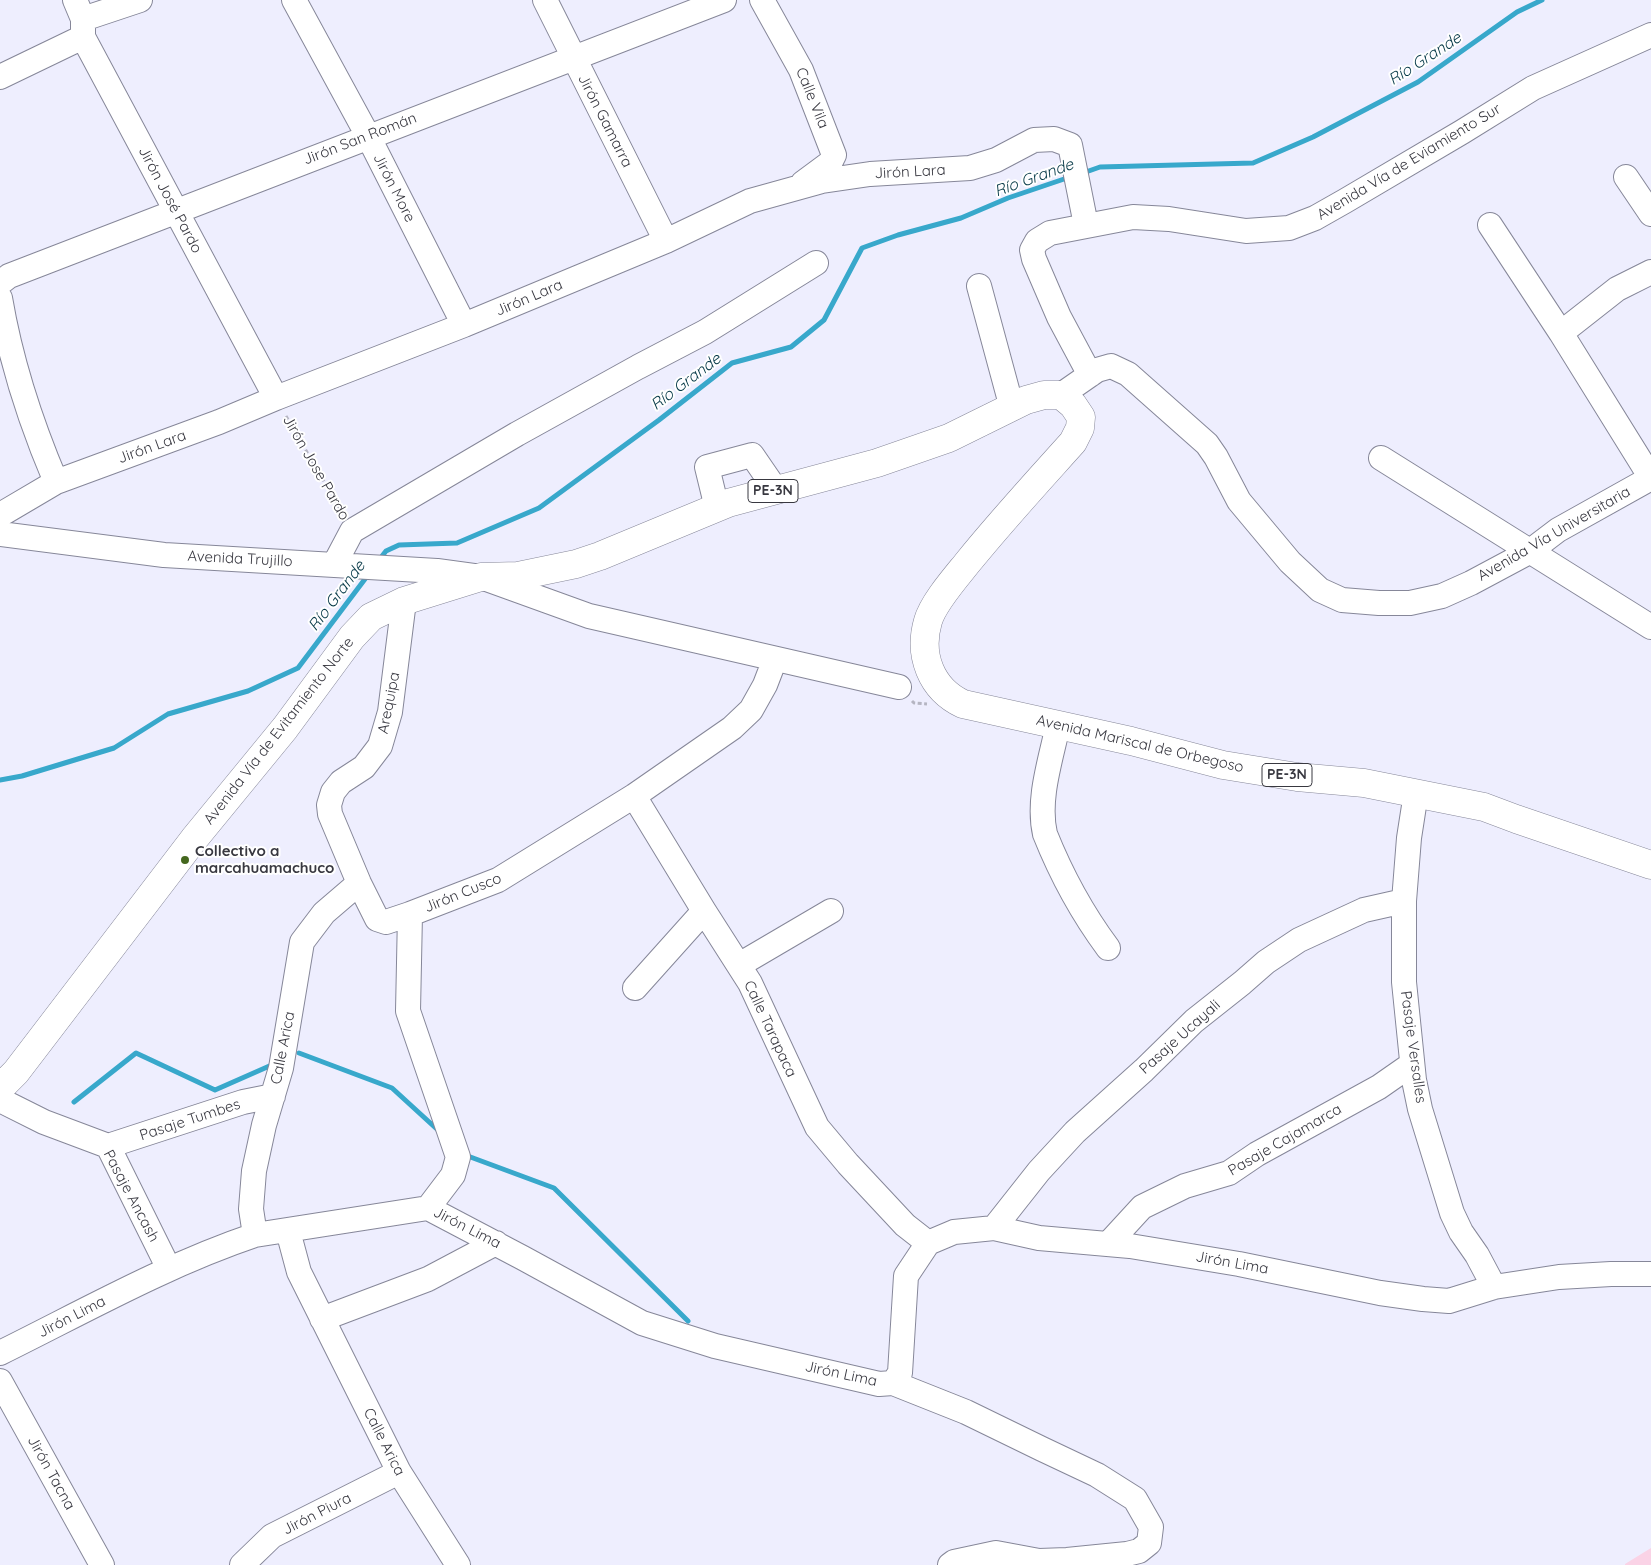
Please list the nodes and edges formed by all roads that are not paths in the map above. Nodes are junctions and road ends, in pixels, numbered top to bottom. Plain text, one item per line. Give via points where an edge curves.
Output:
1 (140, 0) edge
2 (294, 0) edge
3 (545, 0) edge
4 (724, 0) edge
5 (762, 0) edge
6 (81, 19) edge
7 (1651, 35) edge
8 (573, 58) junction
9 (0, 77) edge
10 (368, 136) junction
11 (1626, 178) dead end
12 (797, 187) junction
13 (176, 210) junction
14 (1651, 214) edge
15 (1084, 218) junction
16 (1490, 226) dead end
17 (666, 242) junction
18 (816, 263) dead end
19 (1651, 272) edge
20 (0, 283) edge
21 (979, 286) dead end
22 (0, 298) edge
23 (464, 325) junction
24 (3, 332) edge
25 (1561, 333) junction
26 (1090, 375) junction
27 (1061, 395) junction
28 (276, 398) junction
29 (1012, 408) junction
30 (1381, 458) dead end
31 (1651, 478) edge
32 (56, 482) junction
33 (776, 490) junction
34 (717, 508) junction
35 (0, 515) edge
36 (0, 534) edge
37 (1529, 552) junction
38 (338, 565) junction
39 (481, 576) junction
40 (404, 600) junction
41 (1651, 627) edge
42 (775, 659) junction
43 (899, 687) dead end
44 (1058, 725) junction
45 (1416, 793) junction
46 (634, 796) junction
47 (1651, 865) edge
48 (359, 883) junction
49 (1404, 901) junction
50 (704, 911) junction
51 (832, 911) dead end
52 (410, 914) junction
53 (1108, 948) dead end
54 (739, 965) junction
55 (635, 988) dead end
56 (1412, 1064) junction
57 (0, 1088) edge
58 (273, 1096) junction
59 (0, 1100) edge
60 (108, 1146) junction
61 (428, 1208) junction
62 (994, 1228) junction
63 (288, 1231) junction
64 (255, 1235) junction
65 (496, 1243) junction
66 (928, 1244) junction
67 (1108, 1244) junction
68 (169, 1269) junction
69 (1651, 1274) edge
70 (1494, 1287) junction
71 (322, 1319) junction
72 (0, 1354) edge
73 (0, 1381) edge
74 (892, 1383) junction
75 (399, 1472) junction
76 (102, 1565) edge
77 (242, 1565) edge
78 (458, 1565) edge
79 (950, 1565) edge

1 - 6 street
2 - 10 street, Jirón More
3 - 8 street, Jirón Gamarra
4 - 8 street, Jirón San Román
5 - 12 street, Calle Vila via 802,70 834,155 830,163
6 - 9 street
6 - 13 street, Jirón José Pardo
7 - 15 street, Avenida Vía de Eviamiento Sur via 1533,88 1345,201 1289,228 1246,231 1133,216
8 - 10 street, Jirón San Román
8 - 17 street, Jirón Gamarra
10 - 13 street, Jirón San Román
10 - 23 street, Jirón More
11 - 14 street
12 - 15 street, Jirón Lara via 870,174 970,168 996,160 1034,140 1054,138 1070,145
12 - 17 street, Jirón Lara via 750,201
13 - 20 street, Jirón San Román via 9,276
13 - 28 street, Jirón José Pardo
15 - 26 street, Avenida Vía de Eviamiento Sur via 1050,233 1032,250 1059,317
16 - 25 street
17 - 23 street, Jirón Lara
18 - 38 street, Jirón Jose Pardo via 705,332 526,429 352,531
19 - 25 street via 1617,289
21 - 29 street
22 - 24 street
23 - 28 street, Jirón Lara
24 - 32 street via 35,433
25 - 31 street
26 - 27 street, Avenida Vía Universitaria
26 - 37 street, Avenida Vía Universitaria via 1111,366 1128,374 1180,419 1207,444 1239,501 1290,562 1320,590 1342,600 1410,602 1442,596
27 - 29 highway, PE-3N via 1044,395
27 - 44 highway, Avenida Mariscal de Orbegoso / PE-3N via 1073,404 1081,417 1073,442 1002,520 946,589 928,620 924,642 931,674 950,698 963,704
28 - 32 street, Jirón Lara
29 - 33 highway, PE-3N via 950,438 877,464
30 - 37 street
31 - 37 street, Avenida Vía Universitaria via 1558,530
32 - 35 street, Jirón Lara
33 - 34 highway, PE-3N
33 - 34 street via 752,455 707,467
34 - 39 highway, PE-3N via 576,564 518,576
36 - 38 street, Avenida Trujillo / PE-3N via 164,555
37 - 41 street
38 - 39 street, Avenida Trujillo / PE-3N
39 - 40 highway, Avenida Vía de Evitamiento Norte
39 - 42 street, Avenida Trujillo via 589,616
40 - 48 street, Arequipa via 390,712 380,746 364,767 341,782 328,804
40 - 57 highway, Avenida Vía de Evitamiento Norte via 371,617 352,638 16,1072
42 - 43 street, Avenida Trujillo
42 - 46 street, Jirón Cusco via 751,710 732,728
44 - 45 highway, Avenida Mariscal de Orbegoso / PE-3N via 1223,765
44 - 53 street via 1043,801 1045,834 1088,920
45 - 47 highway, Avenida Mariscal de Orbegoso / PE-3N via 1484,806 1516,820
45 - 49 street, Pasaje Versalles
46 - 50 street, Calle Tarapaca
46 - 52 street, Jirón Cusco via 498,880
48 - 52 street, Arequipa via 378,919 386,922
48 - 58 street, Calle Arica via 324,913 302,942 282,1068
49 - 56 street, Pasaje Versalles via 1404,982
49 - 62 street, Pasaje Ucayali via 1364,910 1299,940 1266,962 1194,1020 1075,1132
50 - 54 street, Calle Tarapaca
50 - 55 street
51 - 54 street
52 - 61 street, Jirón Cusco via 408,1011 458,1157 453,1175
54 - 66 street, Calle Tarapaca via 817,1127 905,1225
56 - 67 street, Pasaje Cajamarca via 1379,1087 1257,1154 1229,1173 1185,1186 1142,1207
56 - 70 street, Pasaje Versalles via 1420,1109 1452,1213
58 - 60 street, Pasaje Tumbes via 244,1102
58 - 64 street, Calle Arica via 254,1171 251,1209
59 - 60 street, Pasaje Ancash via 44,1122
60 - 68 street, Pasaje Ancash
61 - 63 street, Jirón Lima
61 - 65 street, Jirón Lima
62 - 66 street, Jirón Lima via 954,1232
62 - 67 street, Jirón Lima via 1039,1238
63 - 64 street, Jirón Lima
63 - 71 street, Calle Arica via 299,1272
64 - 68 street, Jirón Lima
65 - 71 street via 428,1279
65 - 74 street, Jirón Lima via 642,1323 715,1346 879,1384
66 - 74 street, Jirón Lima via 906,1276 900,1373
67 - 70 street, Jirón Lima via 1239,1264 1423,1299 1449,1301
68 - 72 street, Jirón Lima
69 - 70 street, Jirón Lima via 1559,1276
71 - 75 street, Calle Arica
73 - 76 street, Jirón Tacna
74 - 79 street via 966,1412 1097,1475 1135,1498 1151,1527 1149,1543 1140,1551 1127,1554 1039,1561 996,1553
75 - 77 street, Jirón Piura via 272,1536
75 - 78 street, Calle Arica

